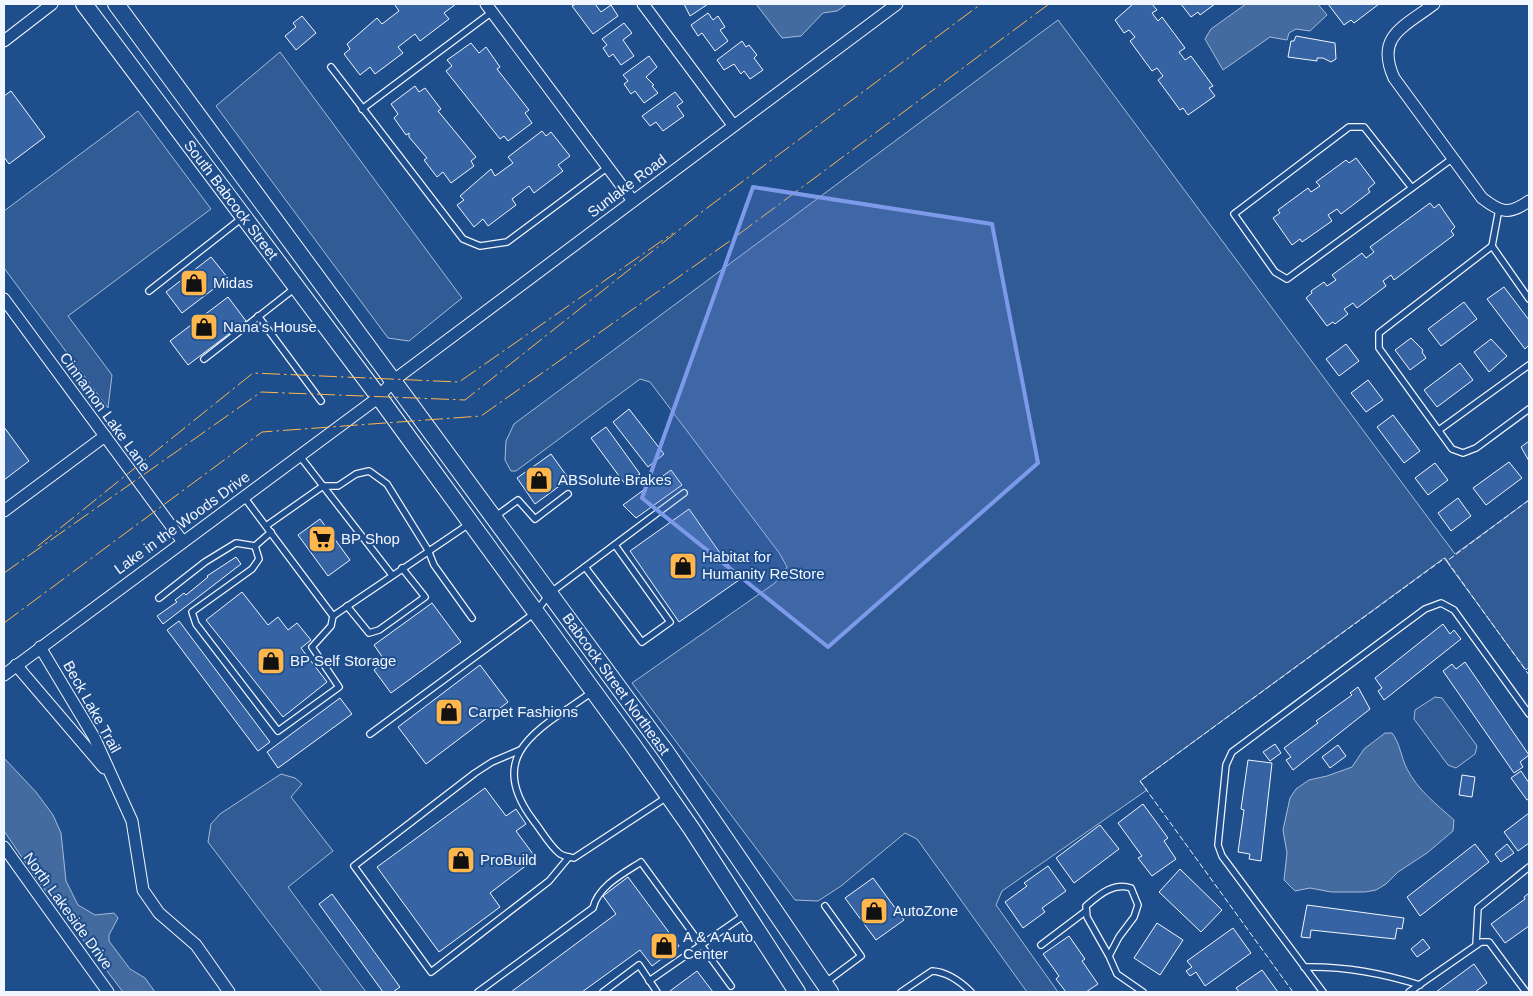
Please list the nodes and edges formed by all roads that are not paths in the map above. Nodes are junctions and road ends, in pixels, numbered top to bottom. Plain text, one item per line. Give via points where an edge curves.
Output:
1 (52, 4) edge
2 (84, 4) edge
3 (104, 4) edge
4 (116, 4) edge
5 (643, 4) edge
6 (896, 4) edge
7 (1434, 4) edge
8 (489, 8) edge
9 (4, 41) edge
10 (331, 67) dead end
11 (186, 98) junction
12 (362, 109) junction
13 (733, 125) junction
14 (1453, 158) junction
15 (608, 167) junction
16 (1412, 188) junction
17 (633, 201) junction
18 (1529, 201) edge
19 (1499, 209) junction
20 (244, 217) junction
21 (1492, 246) junction
22 (296, 287) junction
23 (149, 291) dead end
24 (1529, 299) edge
25 (4, 300) edge
26 (258, 316) junction
27 (204, 359) dead end
28 (1529, 365) edge
29 (394, 380) junction
30 (379, 397) junction
31 (321, 400) dead end
32 (1529, 409) edge
33 (1439, 430) junction
34 (105, 436) junction
35 (299, 455) junction
36 (323, 486) junction
37 (684, 493) dead end
38 (568, 494) dead end
39 (244, 497) junction
40 (4, 511) edge
41 (494, 517) junction
42 (471, 523) junction
43 (266, 526) junction
44 (271, 532) junction
45 (183, 542) junction
46 (615, 544) junction
47 (255, 546) junction
48 (428, 550) junction
49 (585, 567) junction
50 (402, 568) junction
51 (392, 575) junction
52 (550, 593) junction
53 (159, 598) dead end
54 (348, 606) junction
55 (536, 612) junction
56 (334, 616) junction
57 (472, 618) dead end
58 (40, 647) junction
59 (16, 665) junction
60 (4, 675) edge
61 (594, 691) junction
62 (1529, 714) edge
63 (370, 734) dead end
64 (520, 750) junction
65 (116, 784) junction
66 (669, 796) junction
67 (4, 847) edge
68 (569, 856) junction
69 (1529, 867) edge
70 (825, 906) dead end
71 (1086, 911) junction
72 (746, 914) junction
73 (1041, 945) dead end
74 (1476, 945) junction
75 (701, 946) junction
76 (1109, 956) junction
77 (1304, 967) junction
78 (649, 981) junction
79 (1420, 985) junction
80 (731, 986) dead end
81 (827, 988) edge
82 (108, 992) edge
83 (228, 992) edge
84 (478, 992) edge
85 (603, 992) edge
86 (657, 992) edge
87 (797, 992) edge
88 (900, 992) edge
89 (971, 992) edge
90 (1143, 992) edge
91 (1323, 992) edge
92 (1409, 992) edge
93 (1526, 992) edge

1 - 9 street
2 - 20 main road, South Babcock Street
3 - 11 main road via 170,92
4 - 11 main road, South Babcock Street
5 - 13 street
6 - 13 street, Sunlake Road
7 - 14 street via 1392,35 1387,46 1387,62 1394,78
8 - 12 lane
8 - 15 street
10 - 12 lane
11 - 29 main road, South Babcock Street
12 - 15 lane via 463,239 480,246 507,242
13 - 17 street, Sunlake Road
14 - 16 lane
14 - 19 street via 1482,198
15 - 17 street
16 - 16 lane via 1287,279 1275,272 1234,214 1349,127 1364,127
17 - 29 street, Sunlake Road
18 - 19 street via 1514,210 1506,212
19 - 21 lane
20 - 22 main road, South Babcock Street
20 - 23 lane
21 - 24 lane
21 - 33 lane via 1379,333 1379,348
22 - 26 lane
22 - 30 main road, South Babcock Street
25 - 34 street, Cinnamon Lake Lane
26 - 27 lane
26 - 31 lane
28 - 33 lane
29 - 30 street, Sunlake Road
29 - 41 main road, Babcock Street Northeast
30 - 35 street, Lake in the Woods Drive
30 - 42 main road, Babcock Street Northeast
32 - 33 lane via 1476,448 1463,453 1452,449
34 - 40 street
34 - 45 street, Cinnamon Lake Lane
35 - 36 lane
35 - 39 street, Lake in the Woods Drive
36 - 43 lane
36 - 48 lane via 338,486 356,474 369,471 386,484
36 - 51 lane
37 - 46 lane
38 - 41 lane via 535,519 518,500
39 - 43 lane
39 - 45 street, Lake in the Woods Drive
41 - 52 main road, Babcock Street Northeast
42 - 48 lane
42 - 55 main road, Babcock Street Northeast
43 - 44 lane
44 - 47 lane
44 - 56 lane
45 - 58 street, Lake in the Woods Drive
46 - 49 lane
46 - 49 lane via 670,622 642,642
47 - 53 lane via 236,544 205,562
47 - 56 lane via 259,559 252,569 192,612 196,624 278,731 339,687 312,647 331,626
48 - 50 lane
48 - 57 lane via 434,565
49 - 52 lane
50 - 51 lane
50 - 54 lane via 425,597 380,630 368,633
51 - 54 lane
52 - 55 lane
52 - 81 main road, Babcock Street Northeast via 666,752
54 - 56 lane
55 - 61 main road, Babcock Street Northeast
55 - 63 lane
58 - 59 street, Lake in the Woods Drive
58 - 65 street, Beck Lake Trail via 94,737
59 - 60 street, Lake in the Woods Drive
59 - 65 street, Beck Lake Trail
61 - 64 lane via 540,728
61 - 66 main road, Babcock Street Northeast
62 - 77 lane via 1454,610 1441,603 1425,609 1232,752 1226,765 1218,845 1222,856
64 - 68 lane via 513,783 524,808 560,854
64 - 68 lane via 475,773 354,866 431,972 549,881
65 - 83 street, Beck Lake Trail via 132,821 143,890 159,913 196,945
66 - 68 lane via 574,858
66 - 72 main road, Babcock Street Northeast
67 - 82 street, North Lakeside Drive
69 - 74 lane via 1478,908
70 - 81 lane via 861,956
71 - 73 lane
71 - 76 lane
71 - 76 lane via 1086,906 1111,888 1123,885 1131,888 1138,905
72 - 75 lane
72 - 87 main road, Babcock Street Northeast
74 - 79 lane
74 - 93 lane via 1489,942
75 - 78 lane
75 - 80 lane
75 - 84 lane via 641,862 615,878 595,898 594,908
76 - 90 lane via 1117,974
77 - 79 lane via 1334,966 1389,975
77 - 91 lane
78 - 85 lane via 639,965
78 - 86 lane
79 - 92 lane
88 - 89 lane via 932,971 951,976

